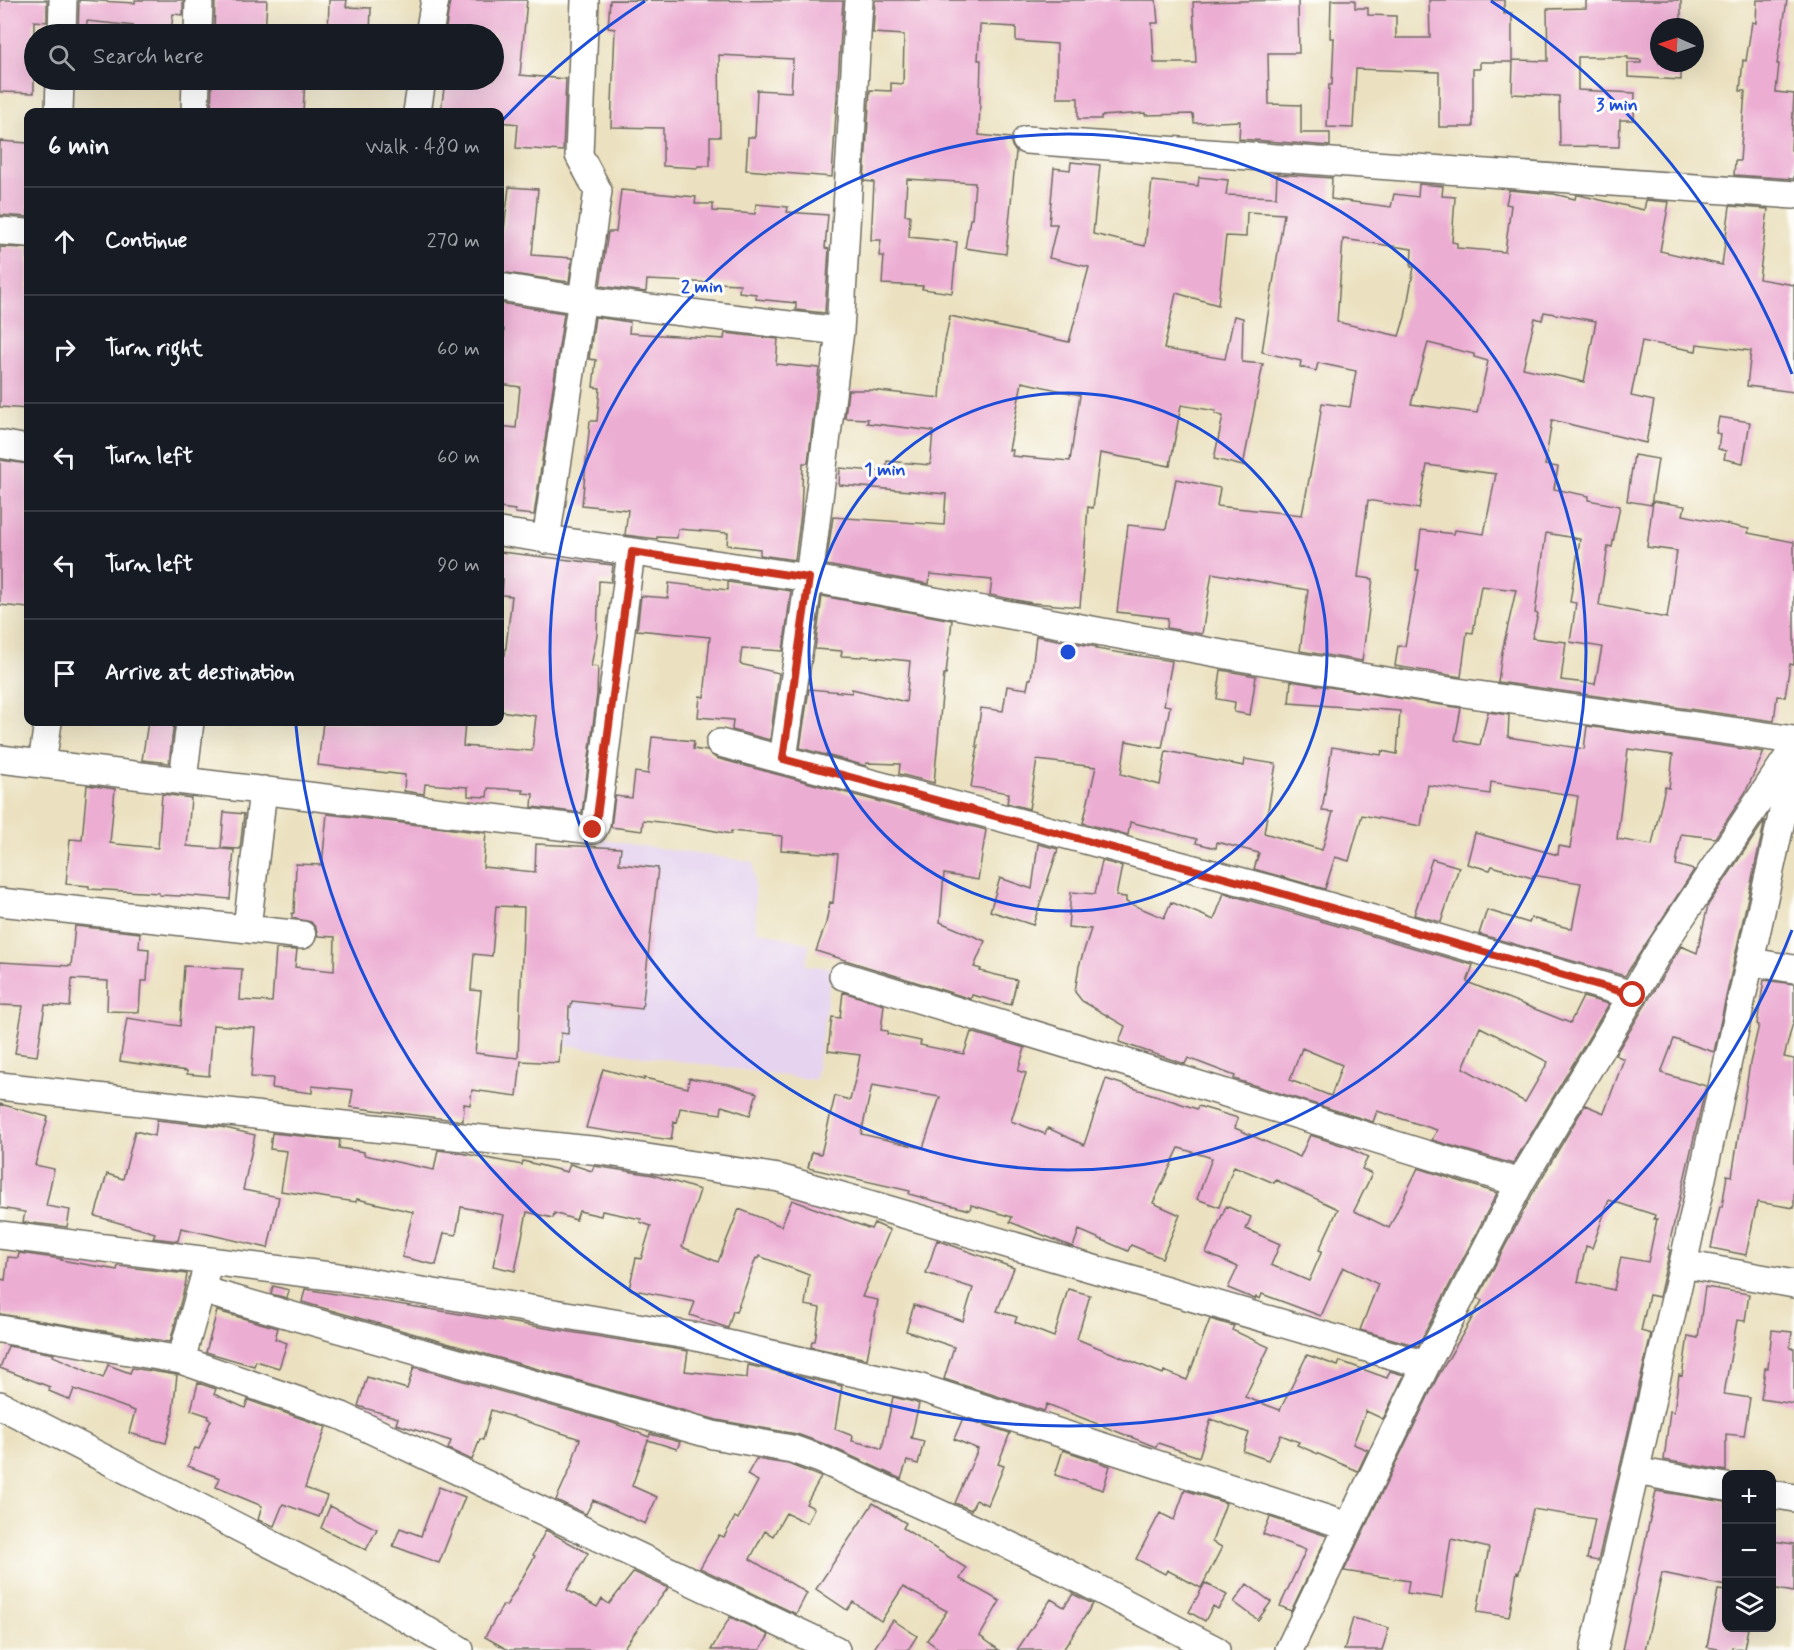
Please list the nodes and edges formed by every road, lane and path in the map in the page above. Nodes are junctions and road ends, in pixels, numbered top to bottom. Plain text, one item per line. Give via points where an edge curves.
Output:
1 (63, 0) edge
2 (199, 0) edge
3 (435, 0) edge
4 (585, 0) edge
5 (859, 0) edge
6 (62, 24) edge
7 (198, 24) edge
8 (431, 24) edge
9 (59, 90) edge
10 (196, 90) edge
11 (420, 90) edge
12 (58, 108) edge
13 (195, 108) edge
14 (418, 108) edge
15 (1026, 140) dead end
16 (1794, 195) edge
17 (0, 231) edge
18 (24, 233) edge
19 (504, 288) edge
20 (582, 300) junction
21 (840, 332) junction
22 (0, 444) edge
23 (24, 448) edge
24 (504, 533) edge
25 (546, 540) junction
26 (632, 552) junction
27 (809, 578) junction
28 (47, 726) edge
29 (190, 726) edge
30 (1794, 740) edge
31 (720, 743) dead end
32 (1794, 748) edge
33 (0, 759) edge
34 (783, 759) junction
35 (1794, 762) edge
36 (42, 764) junction
37 (183, 780) junction
38 (262, 790) junction
39 (0, 902) edge
40 (247, 928) junction
41 (302, 935) dead end
42 (1751, 962) junction
43 (1794, 969) edge
44 (843, 976) dead end
45 (1633, 995) junction
46 (0, 1086) edge
47 (1520, 1183) junction
48 (0, 1235) edge
49 (209, 1261) junction
50 (1683, 1264) junction
51 (1794, 1284) edge
52 (201, 1290) junction
53 (0, 1329) edge
54 (181, 1360) junction
55 (1426, 1365) junction
56 (0, 1405) edge
57 (1635, 1471) junction
58 (1722, 1486) edge
59 (1776, 1495) edge
60 (1794, 1498) edge
61 (1348, 1526) junction
62 (460, 1650) edge
63 (836, 1650) edge
64 (1216, 1650) edge
65 (1288, 1650) edge
66 (1594, 1650) edge

1 - 6 street
2 - 7 street
3 - 8 street
4 - 20 street via 579,155 598,191
5 - 21 street
9 - 12 street
10 - 13 street
11 - 14 street
15 - 16 street
17 - 18 street
19 - 20 street
20 - 21 street
20 - 25 street
21 - 27 street
22 - 23 street
24 - 25 street
25 - 26 street
26 - 27 street
26 - 38 street via 593,830
27 - 30 street via 1244,658
27 - 34 street
28 - 36 street
29 - 37 street
31 - 34 street
32 - 45 street
33 - 36 street
34 - 45 street via 1273,891
35 - 42 street
36 - 37 street
37 - 38 street
38 - 40 street
39 - 40 street
40 - 41 street
42 - 43 street
42 - 50 street
44 - 47 street
45 - 47 street
46 - 55 street via 601,1151 779,1178
47 - 55 street
48 - 49 street
49 - 52 street
49 - 61 street via 338,1277 692,1336 918,1387
50 - 51 street
50 - 57 street
52 - 54 street
52 - 64 street via 713,1435 792,1449 1050,1564
53 - 54 street
54 - 63 street via 342,1416
55 - 61 street
56 - 62 street via 339,1579
57 - 58 street
57 - 66 street
59 - 60 street
61 - 65 street

